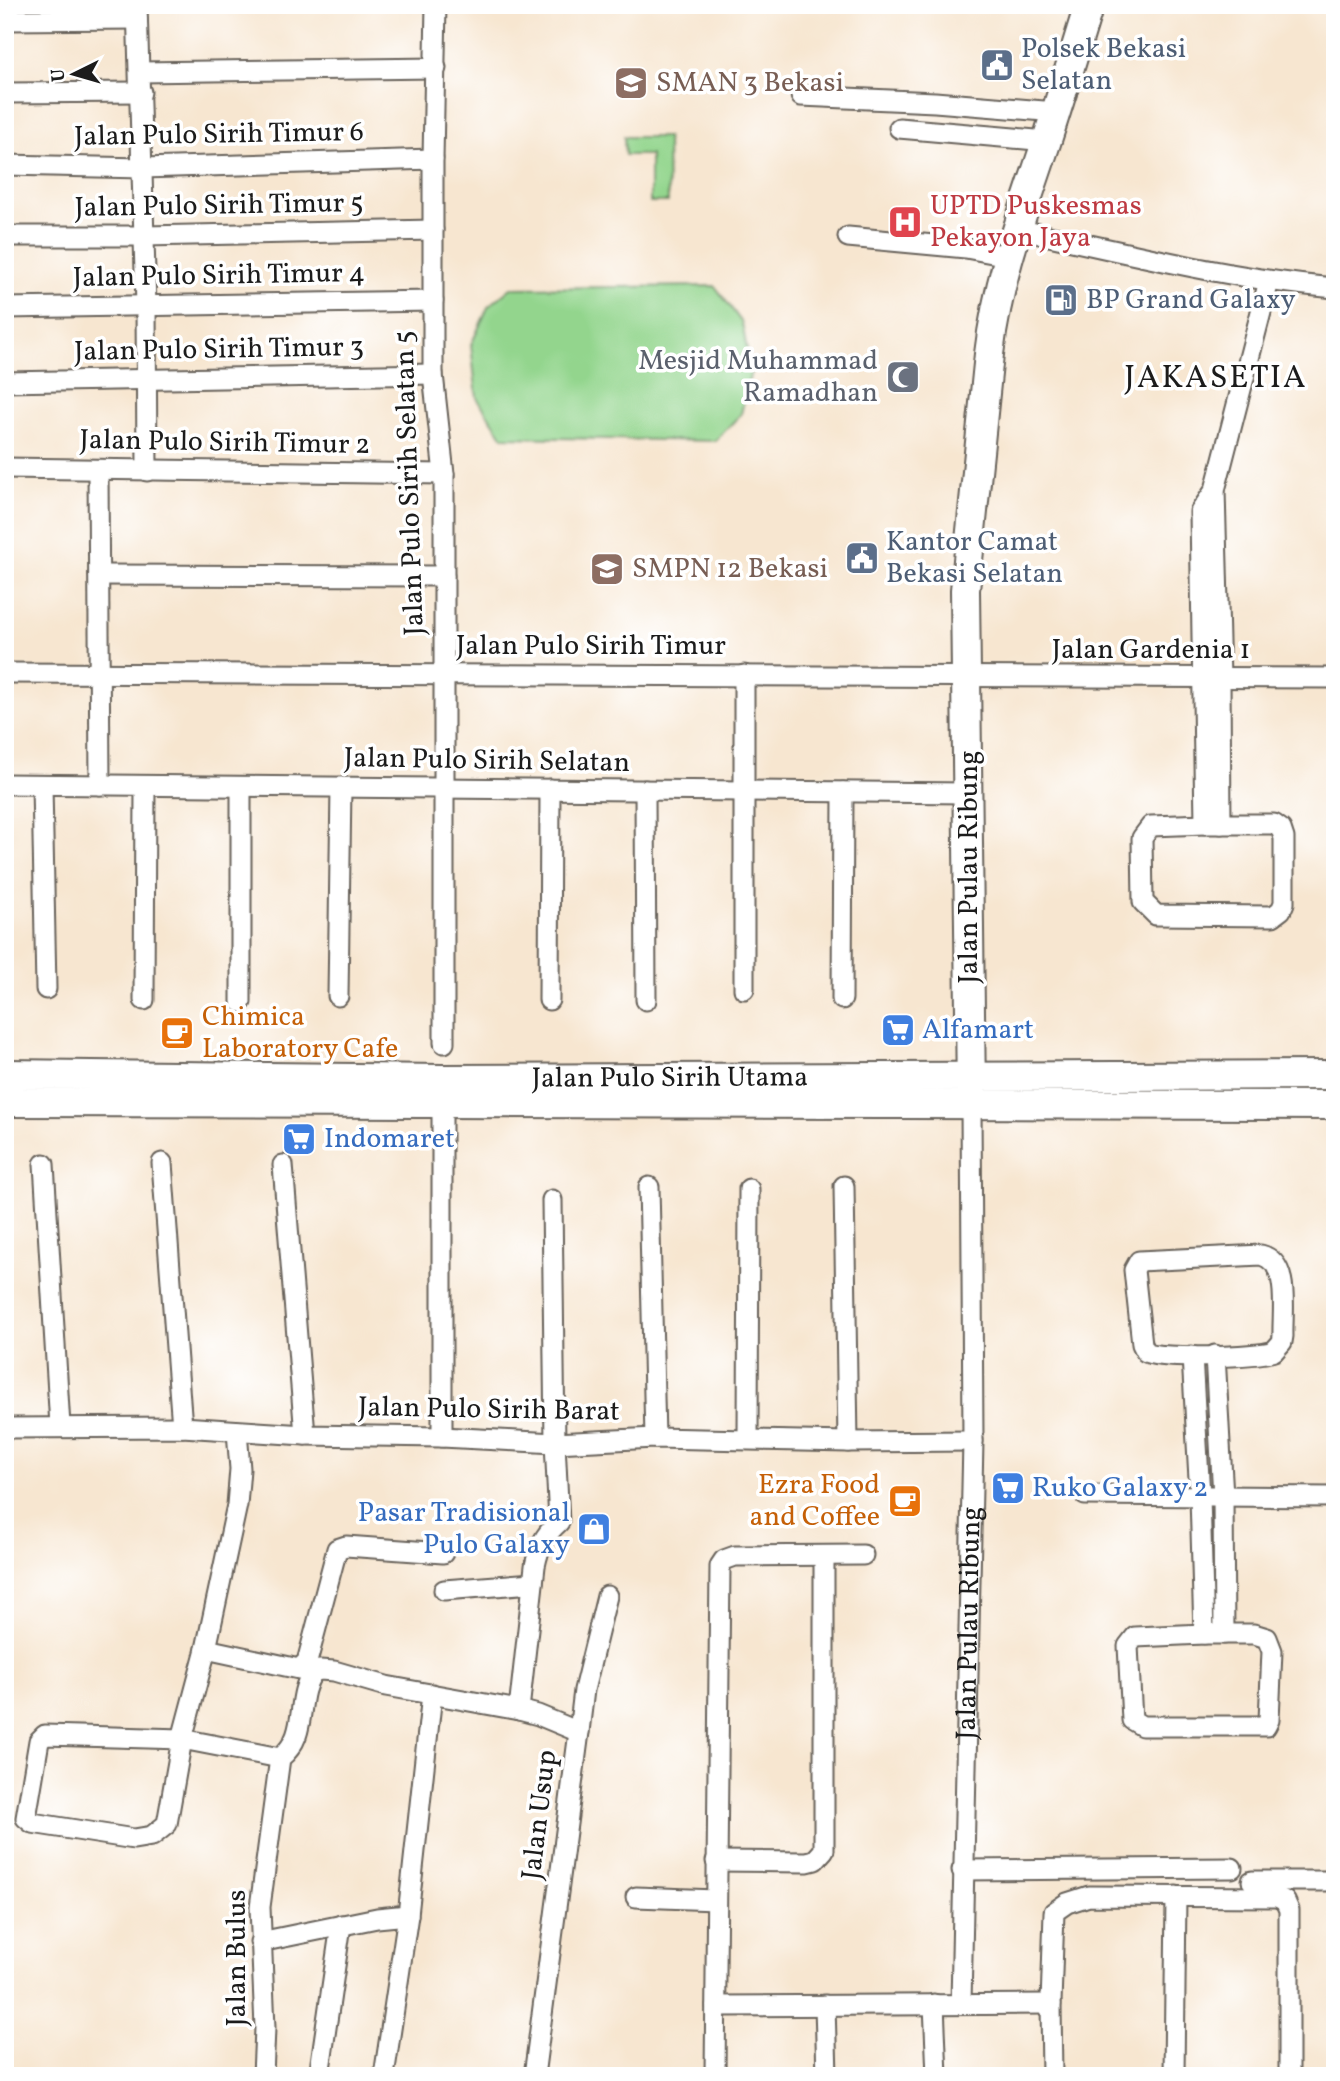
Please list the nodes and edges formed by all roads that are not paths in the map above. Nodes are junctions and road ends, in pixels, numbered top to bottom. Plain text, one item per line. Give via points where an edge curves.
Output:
1 (436, 5) edge
2 (1089, 5) edge
3 (58, 12) edge
4 (137, 12) edge
5 (5, 20) edge
6 (436, 68) junction
7 (140, 82) junction
8 (5, 93) edge
9 (801, 96) dead end
10 (1056, 112) junction
11 (899, 128) dead end
12 (1047, 141) junction
13 (433, 159) junction
14 (5, 165) edge
15 (143, 168) junction
16 (433, 230) junction
17 (5, 236) edge
18 (144, 236) junction
19 (848, 237) dead end
20 (1012, 243) junction
21 (1269, 281) junction
22 (1335, 288) edge
23 (433, 301) junction
24 (146, 306) junction
25 (5, 307) edge
26 (433, 374) junction
27 (146, 378) junction
28 (5, 382) edge
29 (5, 468) edge
30 (98, 471) junction
31 (147, 471) junction
32 (444, 474) junction
33 (99, 575) junction
34 (444, 576) junction
35 (5, 673) edge
36 (99, 673) junction
37 (443, 674) junction
38 (744, 675) junction
39 (967, 677) junction
40 (1212, 678) junction
41 (1335, 678) edge
42 (5, 784) edge
43 (42, 785) junction
44 (100, 785) junction
45 (145, 786) junction
46 (241, 786) junction
47 (341, 788) junction
48 (443, 788) junction
49 (550, 789) junction
50 (645, 790) junction
51 (744, 791) junction
52 (843, 792) junction
53 (968, 793) junction
54 (1213, 824) junction
55 (46, 989) dead end
56 (744, 989) dead end
57 (338, 996) dead end
58 (842, 999) dead end
59 (144, 1000) dead end
60 (549, 1000) dead end
61 (646, 1000) dead end
62 (241, 1002) dead end
63 (444, 1043) dead end
64 (5, 1074) edge
65 (1335, 1075) edge
66 (1057, 1091) junction
67 (442, 1092) junction
68 (971, 1092) junction
69 (5, 1102) edge
70 (1335, 1105) edge
71 (163, 1163) dead end
72 (44, 1164) dead end
73 (283, 1165) dead end
74 (844, 1186) dead end
75 (649, 1187) dead end
76 (749, 1189) dead end
77 (552, 1200) dead end
78 (1215, 1355) junction
79 (1192, 1356) junction
80 (60, 1426) junction
81 (183, 1427) junction
82 (5, 1428) edge
83 (237, 1431) junction
84 (305, 1436) junction
85 (442, 1437) junction
86 (655, 1438) junction
87 (748, 1439) junction
88 (973, 1441) junction
89 (848, 1442) junction
90 (555, 1443) junction
91 (1085, 1495) dead end
92 (1200, 1496) junction
93 (1223, 1496) junction
94 (1335, 1497) edge
95 (443, 1553) dead end
96 (863, 1555) dead end
97 (824, 1556) junction
98 (533, 1583) junction
99 (443, 1590) dead end
100 (607, 1596) dead end
101 (1204, 1634) junction
102 (1224, 1634) junction
103 (206, 1649) junction
104 (432, 1694) junction
105 (519, 1710) junction
106 (579, 1732) junction
107 (182, 1738) junction
108 (280, 1758) junction
109 (716, 1861) junction
110 (1231, 1868) dead end
111 (962, 1870) junction
112 (1252, 1881) dead end
113 (1335, 1881) edge
114 (1176, 1896) junction
115 (636, 1897) dead end
116 (716, 1900) junction
117 (408, 1915) junction
118 (341, 1925) junction
119 (260, 1942) junction
120 (961, 2003) junction
121 (934, 2004) junction
122 (1051, 2004) junction
123 (825, 2005) junction
124 (716, 2006) junction
125 (715, 2075) edge
126 (262, 2076) edge
127 (319, 2076) edge
128 (384, 2076) edge
129 (534, 2076) edge
130 (827, 2076) edge
131 (937, 2076) edge
132 (1052, 2076) edge
133 (1174, 2076) edge
134 (1289, 2076) edge

1 - 6 street, Jalan Pulo Sirih Selatan 5
2 - 10 main road, Jalan Pulau Ribung
3 - 4 street
3 - 5 street
4 - 7 street
6 - 7 street
6 - 13 street, Jalan Pulo Sirih Selatan 5
7 - 8 street
7 - 15 street
9 - 10 street
10 - 12 main road, Jalan Pulau Ribung
11 - 12 street
12 - 20 main road, Jalan Pulau Ribung
13 - 15 street, Jalan Pulo Sirih Timur 6
13 - 16 street, Jalan Pulo Sirih Selatan 5
14 - 15 street, Jalan Pulo Sirih Timur 6
15 - 18 street
16 - 18 street, Jalan Pulo Sirih Timur 5
16 - 23 street, Jalan Pulo Sirih Selatan 5
17 - 18 street, Jalan Pulo Sirih Timur 5
18 - 24 street
19 - 20 street via 966,248
20 - 21 street
20 - 39 main road, Jalan Pulau Ribung via 993,327 965,590
21 - 22 street
21 - 40 street via 1215,490
23 - 24 street, Jalan Pulo Sirih Timur 4
23 - 26 street, Jalan Pulo Sirih Selatan 5
24 - 25 street, Jalan Pulo Sirih Timur 4
24 - 27 street
26 - 27 street, Jalan Pulo Sirih Timur 3
26 - 32 street, Jalan Pulo Sirih Selatan 5
27 - 28 street, Jalan Pulo Sirih Timur 3
27 - 31 street
29 - 30 street, Jalan Pulo Sirih Timur 2
30 - 31 street, Jalan Pulo Sirih Timur 2
30 - 33 street
31 - 32 street, Jalan Pulo Sirih Timur 2
32 - 34 street, Jalan Pulo Sirih Selatan 5
33 - 34 street
33 - 36 street
34 - 37 street, Jalan Pulo Sirih Selatan 5
35 - 36 street, Jalan Pulo Sirih Timur
36 - 37 street, Jalan Pulo Sirih Timur
36 - 44 street
37 - 38 street, Jalan Pulo Sirih Timur
37 - 48 street, Jalan Pulo Sirih Selatan 5
38 - 39 street, Jalan Pulo Sirih Timur
38 - 51 street
39 - 40 street, Jalan Gardenia 1
39 - 53 main road, Jalan Pulau Ribung
40 - 41 street, Jalan Gardenia 1
40 - 54 street
42 - 43 street, Jalan Pulo Sirih Selatan
43 - 44 street, Jalan Pulo Sirih Selatan
43 - 55 street
44 - 45 street, Jalan Pulo Sirih Selatan
45 - 46 street, Jalan Pulo Sirih Selatan
45 - 59 street
46 - 47 street, Jalan Pulo Sirih Selatan
46 - 62 street
47 - 48 street, Jalan Pulo Sirih Selatan
47 - 57 street
48 - 49 street, Jalan Pulo Sirih Selatan
48 - 63 street, Jalan Pulo Sirih Selatan 5
49 - 50 street, Jalan Pulo Sirih Selatan
49 - 60 street
50 - 51 street, Jalan Pulo Sirih Selatan
50 - 61 street
51 - 52 street, Jalan Pulo Sirih Selatan
51 - 56 street
52 - 53 street, Jalan Pulo Sirih Selatan
52 - 58 street
53 - 68 main road, Jalan Pulau Ribung
54 - 54 street via 1274,824 1281,829 1284,903 1273,916 1156,915 1143,902 1142,838 1150,826
64 - 67 main road, Jalan Pulo Sirih Utama
65 - 66 main road, Jalan Pulo Sirih Utama
66 - 68 main road, Jalan Pulo Sirih Utama
66 - 70 main road, Jalan Pulo Sirih Utama
67 - 68 main road, Jalan Pulo Sirih Utama
67 - 69 main road, Jalan Pulo Sirih Utama
67 - 85 street
68 - 88 street, Jalan Pulau Ribung
71 - 81 street
72 - 80 street
73 - 84 street
74 - 89 street
75 - 86 street
76 - 87 street
77 - 90 street, Jalan Usup
78 - 79 street
78 - 79 street via 1267,1353 1282,1342 1282,1274 1269,1257 1143,1259 1136,1264 1144,1349 1155,1356
78 - 93 street
79 - 92 street
80 - 81 street, Jalan Pulo Sirih Barat
80 - 82 street, Jalan Pulo Sirih Barat
81 - 83 street, Jalan Pulo Sirih Barat
83 - 84 street, Jalan Pulo Sirih Barat
83 - 103 street via 237,1505
84 - 85 street, Jalan Pulo Sirih Barat
85 - 90 street, Jalan Pulo Sirih Barat
86 - 87 street, Jalan Pulo Sirih Barat
86 - 90 street, Jalan Pulo Sirih Barat
87 - 89 street, Jalan Pulo Sirih Barat
88 - 89 street, Jalan Pulo Sirih Barat
88 - 111 street, Jalan Pulau Ribung
90 - 98 street, Jalan Usup via 559,1522 541,1543
91 - 92 street
92 - 93 street
92 - 101 street
93 - 94 street
93 - 102 street
95 - 103 street via 337,1549 307,1662 299,1669
96 - 97 street
97 - 109 street via 735,1556 720,1566
97 - 109 street via 824,1850 807,1862
98 - 99 street
98 - 105 street, Jalan Usup
100 - 106 street via 584,1690
101 - 102 street
101 - 102 street via 1131,1640 1132,1720 1136,1724 1266,1726 1270,1644 1254,1634
103 - 107 street
104 - 105 street, Jalan Bulus
104 - 108 street, Jalan Bulus via 316,1670 308,1681 298,1735
104 - 117 street
105 - 106 street, Jalan Usup
106 - 129 street, Jalan Usup
107 - 107 street via 167,1824 152,1836 134,1839 37,1824 26,1818 38,1741 46,1735
107 - 108 street
108 - 119 street, Jalan Bulus via 260,1907
109 - 116 street
110 - 111 street
111 - 120 street, Jalan Pulau Ribung
112 - 113 street
114 - 122 street via 1089,1896 1054,1912
114 - 133 street
114 - 134 street via 1276,1896 1285,1901 1289,1910
115 - 116 street
116 - 124 street
117 - 118 street
117 - 128 street
118 - 119 street
118 - 127 street
119 - 126 street, Jalan Bulus via 265,2028
120 - 121 street
120 - 122 street
121 - 123 street
121 - 131 street
122 - 132 street
123 - 124 street
123 - 130 street
124 - 125 street

